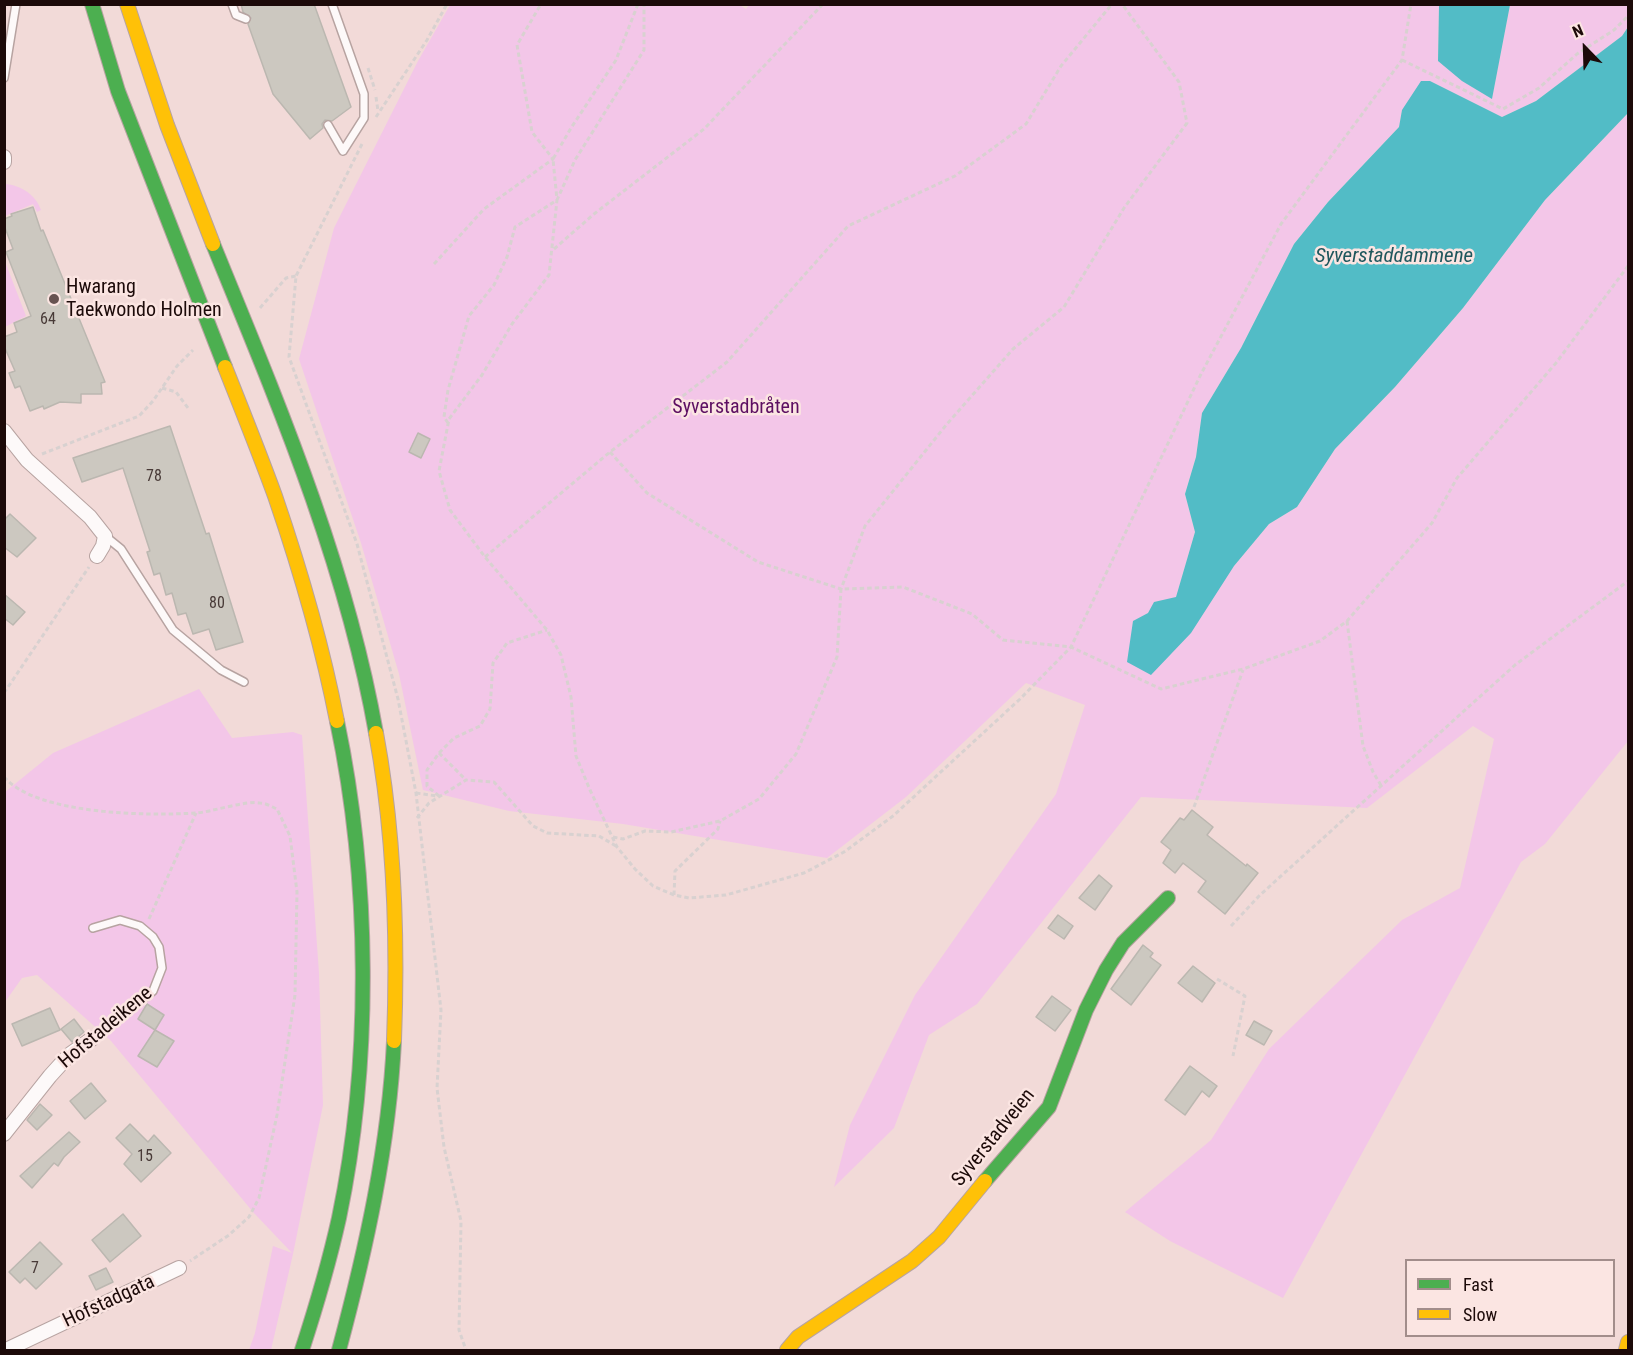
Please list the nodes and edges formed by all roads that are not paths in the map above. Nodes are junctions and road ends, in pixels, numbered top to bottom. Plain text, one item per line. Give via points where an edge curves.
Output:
1 (16, 4) edge
2 (92, 4) edge
3 (127, 4) edge
4 (232, 4) edge
5 (332, 4) edge
6 (246, 19) dead end
7 (4, 78) edge
8 (328, 125) dead end
9 (4, 431) edge
10 (105, 536) junction
11 (97, 556) road end
12 (244, 682) dead end
13 (1168, 898) dead end
14 (93, 928) dead end
15 (93, 1038) joint
16 (4, 1134) edge
17 (179, 1268) road end
18 (1629, 1342) edge
19 (6, 1350) edge
20 (302, 1350) edge
21 (339, 1350) edge
22 (787, 1350) edge
23 (1626, 1350) edge

1 - 7 lane
2 - 20 main road via 118,91 274,494 331,685 345,758 356,833 361,930 354,1119 343,1199
3 - 21 main road via 192,191 305,479 345,601 380,754 396,926 396,1021 376,1203
4 - 6 lane via 236,15
5 - 8 lane via 364,94 364,118 343,151
9 - 10 street via 27,460 90,516
10 - 11 street
10 - 12 lane via 121,549 173,630 221,670
13 - 22 main road, Syverstadveien via 1123,943 1106,970 1086,1010 1049,1107 930,1245 798,1338
14 - 15 lane, Hofstadeikene via 120,920 132,922 153,937 162,961 161,975 153,991
15 - 16 street, Hofstadeikene via 63,1062
17 - 19 street, Hofstadgata
18 - 23 main road

